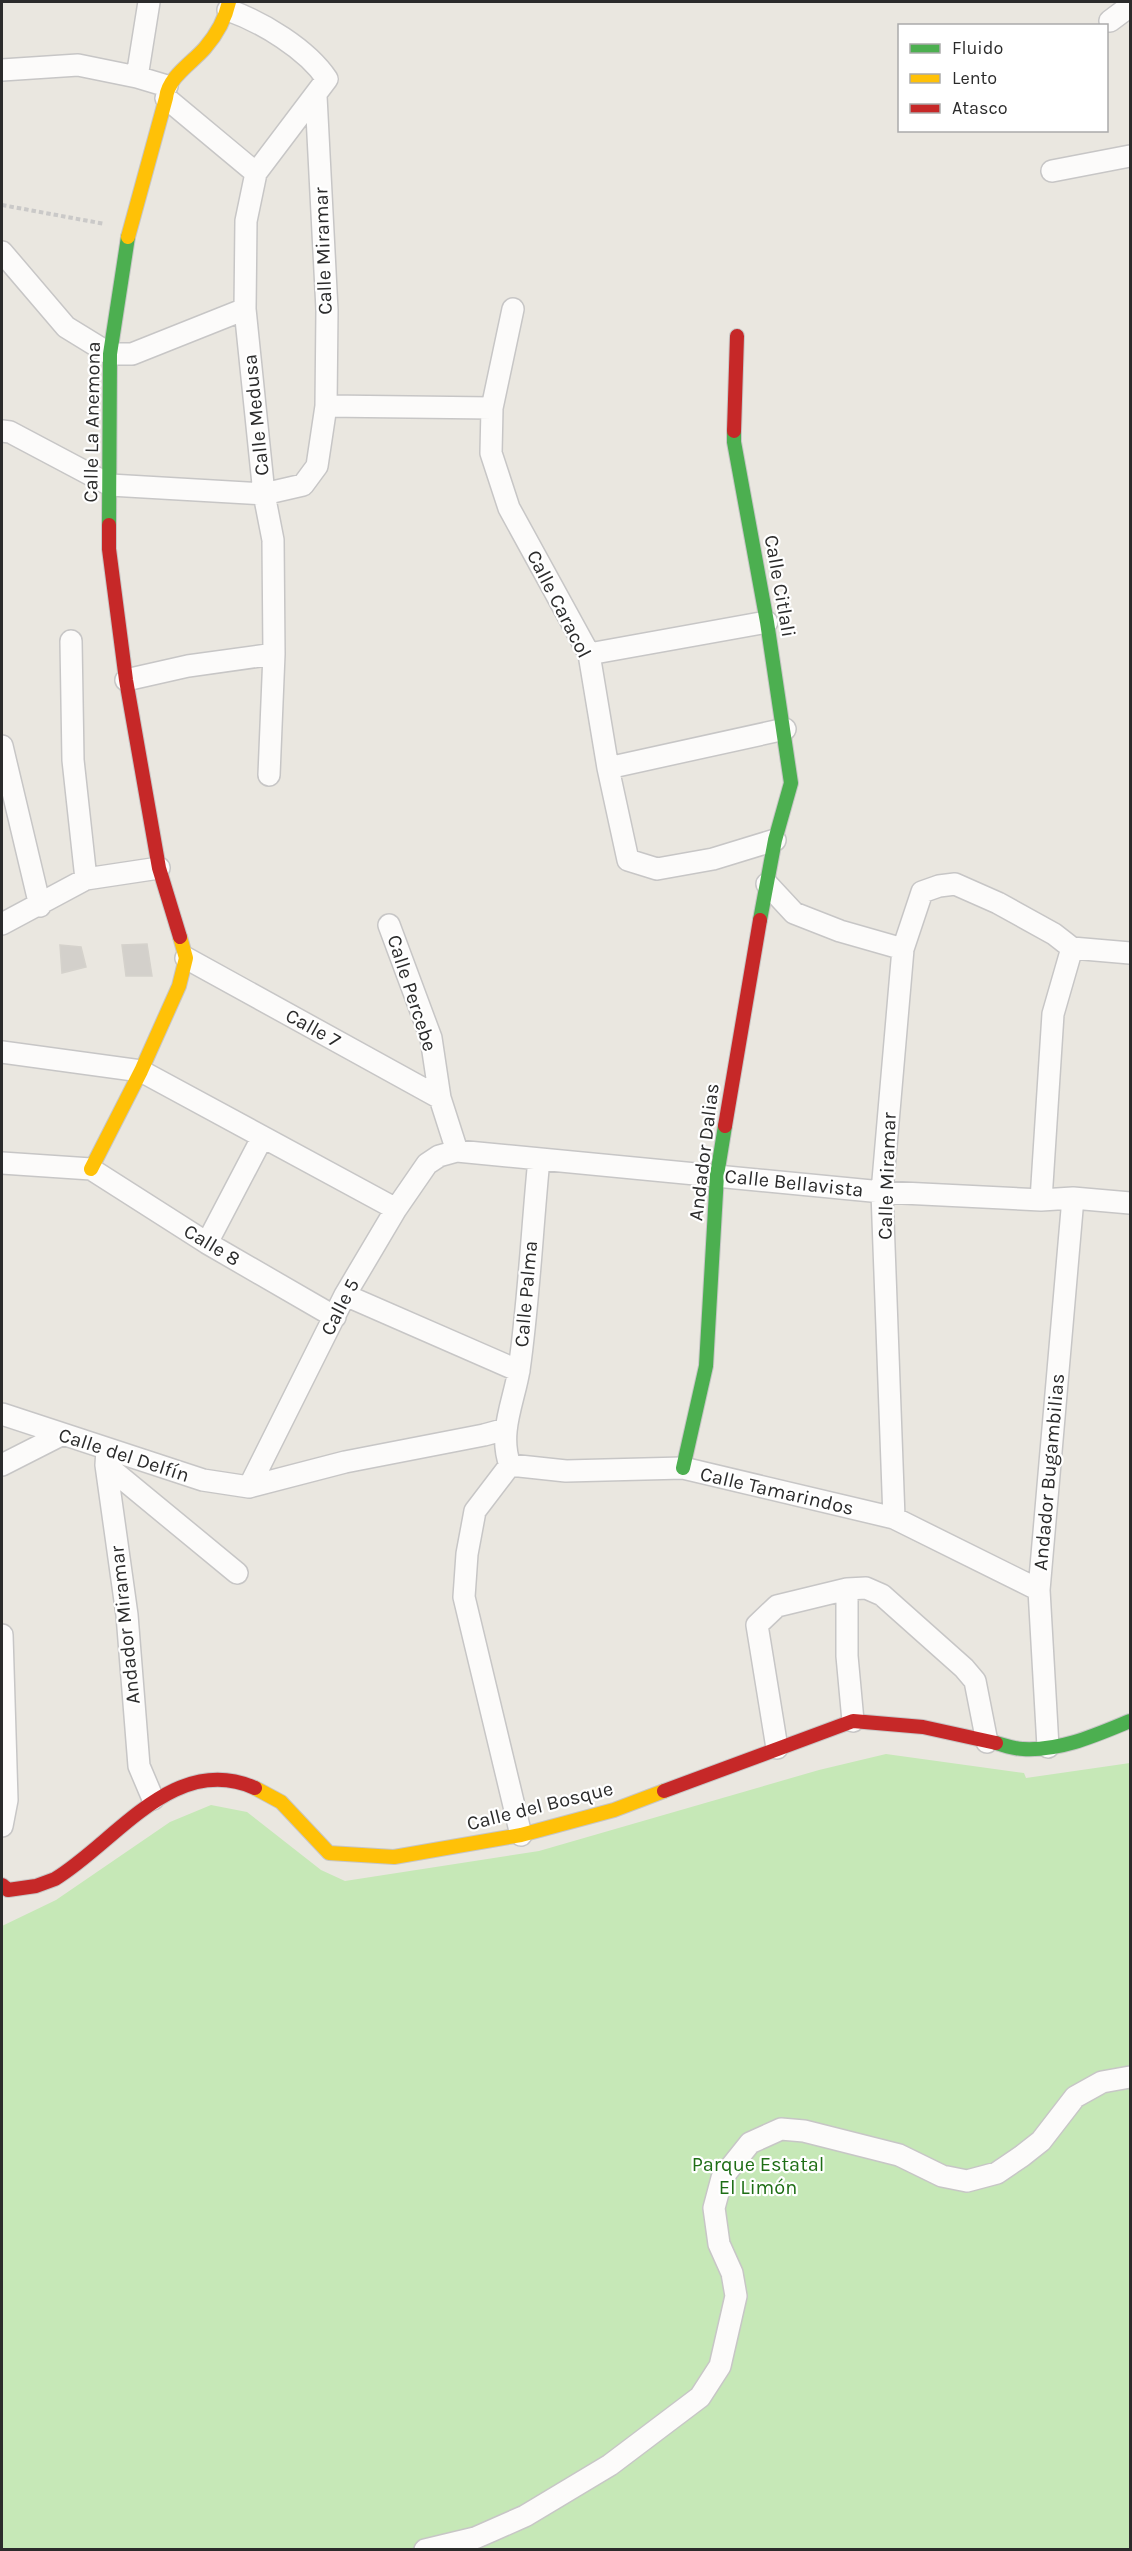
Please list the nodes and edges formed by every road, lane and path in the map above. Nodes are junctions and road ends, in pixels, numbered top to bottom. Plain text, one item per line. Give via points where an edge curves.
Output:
1 (149, 2) edge
2 (228, 6) edge
3 (1131, 6) edge
4 (1110, 21) dead end
5 (2, 70) edge
6 (137, 77) junction
7 (321, 88) junction
8 (167, 92) junction
9 (1131, 156) edge
10 (1052, 171) dead end
11 (256, 172) junction
12 (2, 205) edge
13 (129, 229) junction
14 (2, 252) edge
15 (245, 309) junction
16 (513, 309) dead end
17 (737, 336) dead end
18 (110, 354) junction
19 (326, 406) junction
20 (492, 408) junction
21 (2, 431) edge
22 (110, 485) junction
23 (264, 494) junction
24 (767, 622) junction
25 (71, 641) dead end
26 (274, 654) junction
27 (589, 654) junction
28 (126, 680) junction
29 (784, 729) junction
30 (2, 746) edge
31 (608, 768) junction
32 (269, 775) dead end
33 (775, 840) junction
34 (159, 868) junction
35 (86, 879) junction
36 (767, 884) junction
37 (40, 906) junction
38 (2, 924) edge
39 (389, 925) dead end
40 (1072, 948) junction
41 (903, 949) junction
42 (1131, 952) edge
43 (186, 958) junction
44 (2, 1052) edge
45 (141, 1071) junction
46 (440, 1098) junction
47 (262, 1138) junction
48 (457, 1151) junction
49 (538, 1159) junction
50 (2, 1163) edge
51 (91, 1169) junction
52 (717, 1175) junction
53 (882, 1192) junction
54 (1073, 1198) junction
55 (1041, 1200) junction
56 (1131, 1203) edge
57 (396, 1209) junction
58 (207, 1243) junction
59 (345, 1295) junction
60 (335, 1317) junction
61 (519, 1371) junction
62 (2, 1414) edge
63 (506, 1429) junction
64 (61, 1435) junction
65 (107, 1457) junction
66 (508, 1459) junction
67 (2, 1465) edge
68 (683, 1468) junction
69 (249, 1487) junction
70 (894, 1518) junction
71 (237, 1573) dead end
72 (847, 1589) junction
73 (1039, 1590) junction
74 (2, 1635) edge
75 (853, 1721) junction
76 (1131, 1721) edge
77 (987, 1742) junction
78 (777, 1748) junction
79 (1048, 1748) junction
80 (153, 1799) junction
81 (2, 1826) edge
82 (521, 1835) junction
83 (2, 1885) edge
84 (1131, 2077) edge
85 (425, 2550) edge

1 - 6 street
2 - 7 street via 270,28 321,70
2 - 8 street, Calle La Anemona via 212,40
3 - 4 street
5 - 6 street via 78,65
6 - 8 street
7 - 11 street, Calle Medusa
7 - 19 street, Calle Miramar
8 - 11 street
8 - 13 street, Calle La Anemona
9 - 10 street
11 - 15 street, Calle Medusa via 246,221
12 - 13 path
13 - 18 street, Calle La Anemona
14 - 18 street via 66,327
15 - 18 street via 132,354
15 - 23 street, Calle Medusa
16 - 20 street, Calle Caracol
17 - 24 street, Calle Citlali via 734,441
18 - 22 street, Calle La Anemona
19 - 20 street
19 - 23 street, Calle Miramar via 317,466 303,484
20 - 27 street, Calle Caracol via 491,453 509,508
21 - 22 street
22 - 23 street
22 - 28 street, Calle La Anemona via 109,549
23 - 26 street, Calle Medusa via 273,540
24 - 27 street
24 - 29 street, Calle Citlali
25 - 35 street via 73,760
26 - 28 street via 188,666
26 - 32 street, Calle Medusa
27 - 31 street, Calle Caracol
28 - 34 street, Calle La Anemona
29 - 31 street
29 - 33 street, Calle Citlali via 791,783
30 - 37 street
31 - 33 street, Calle Caracol via 628,860 657,869 713,859
33 - 36 street, Andador Dalias
34 - 35 street
34 - 43 street, Calle La Anemona
35 - 37 street
36 - 41 street via 794,913
36 - 52 street, Andador Dalias
37 - 38 street
39 - 46 street, Calle Percebe via 431,1038
40 - 41 street, Calle Miramar via 998,903 955,884 922,892
40 - 42 street
40 - 55 street via 1053,1014
41 - 53 street, Calle Miramar
43 - 45 street
43 - 46 street, Calle 7
44 - 45 street
45 - 47 street
45 - 51 street
46 - 48 street, Calle Percebe
47 - 57 street
47 - 58 street
48 - 49 street, Calle Bellavista
48 - 57 street, Calle 5 via 427,1164
49 - 52 street, Calle Bellavista
49 - 61 street, Calle Palma
50 - 51 street
51 - 58 street, Calle 8
52 - 53 street, Calle Bellavista
52 - 68 street, Andador Dalias via 706,1366
53 - 55 street, Calle Bellavista
53 - 70 street, Calle Miramar
54 - 55 street, Calle Bellavista
54 - 56 street, Calle Bellavista
54 - 73 street, Andador Bugambilias
57 - 59 street, Calle 5
58 - 60 street, Calle 8
59 - 60 street, Calle 5
59 - 61 street
60 - 69 street, Calle 5
61 - 63 street, Calle Palma
62 - 64 street, Calle del Delfín
63 - 66 street, Calle Palma
63 - 69 street via 345,1462
64 - 65 street, Calle del Delfín
64 - 67 street
65 - 69 street, Calle del Delfín
65 - 71 street
65 - 80 street, Andador Miramar via 127,1614 139,1766
66 - 68 street, Calle Tamarindos via 566,1472
66 - 82 street via 475,1511 465,1597
68 - 70 street, Calle Tamarindos
70 - 73 street, Calle Tamarindos
72 - 75 street via 847,1656
72 - 77 street via 866,1588 882,1595 964,1668 975,1681
72 - 78 street via 777,1606 757,1625
73 - 79 street, Andador Bugambilias
74 - 81 street via 7,1800
75 - 77 street, Calle del Bosque via 923,1727
75 - 78 street, Calle del Bosque
76 - 79 street, Calle del Bosque via 1080,1741
77 - 79 street, Calle del Bosque via 1022,1749
78 - 82 street, Calle del Bosque via 614,1810
80 - 82 street, Calle del Bosque via 206,1778 246,1784 276,1798 329,1853 394,1857
80 - 83 street, Calle del Bosque via 60,1876 38,1886 8,1890
84 - 85 street via 1102,2082 1075,2097 1041,2141 1022,2156 997,2173 967,2181 942,2176 899,2155 804,2131 782,2129 750,2143 722,2178 714,2208 719,2244 732,2273 736,2296 720,2366 700,2397 609,2465 525,2516 475,2538

